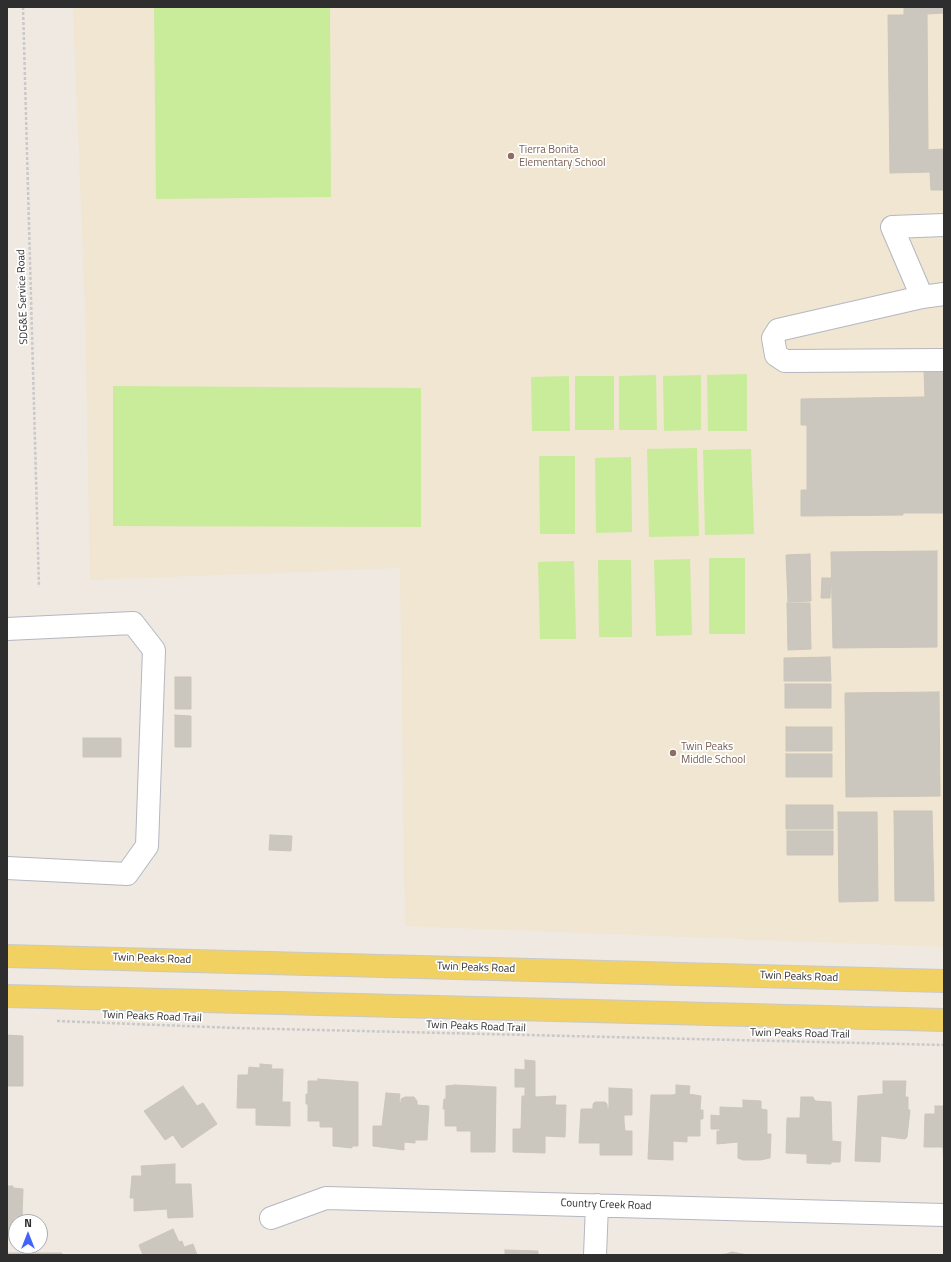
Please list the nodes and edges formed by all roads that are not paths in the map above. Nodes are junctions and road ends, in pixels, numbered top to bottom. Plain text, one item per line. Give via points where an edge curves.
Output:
1 (944, 225) edge
2 (944, 294) edge
3 (922, 297) junction
4 (944, 360) edge
5 (7, 629) edge
6 (7, 868) edge
7 (7, 956) edge
8 (944, 981) edge
9 (7, 996) edge
10 (944, 1020) edge
11 (597, 1205) junction
12 (944, 1215) edge
13 (271, 1218) dead end
14 (595, 1255) edge

1 - 3 street via 892,227
2 - 3 street
3 - 4 street via 778,330 773,338 776,354 785,361
5 - 6 street via 133,623 154,650 147,846 128,874
7 - 8 main road, Twin Peaks Road
9 - 10 main road
11 - 12 street, Country Creek Road
11 - 13 street, Country Creek Road via 326,1198
11 - 14 street

